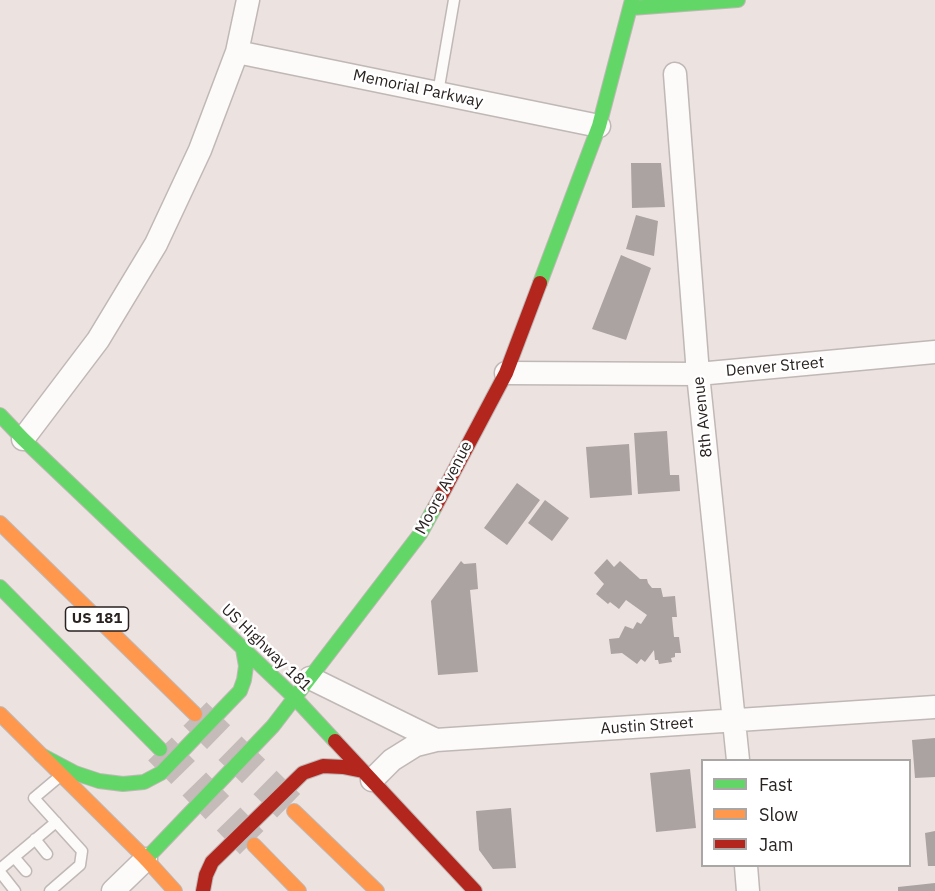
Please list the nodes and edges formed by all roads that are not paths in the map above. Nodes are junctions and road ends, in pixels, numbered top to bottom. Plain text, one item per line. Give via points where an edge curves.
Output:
1 (248, 0) edge
2 (454, 0) edge
3 (738, 0) edge
4 (631, 4) edge
5 (237, 52) junction
6 (675, 74) dead end
7 (438, 93) junction
8 (599, 126) junction
9 (935, 352) edge
10 (506, 373) junction
11 (698, 374) junction
12 (0, 415) edge
13 (24, 439) junction
14 (0, 523) edge
15 (0, 587) edge
16 (243, 649) junction
17 (310, 678) junction
18 (295, 698) junction
19 (935, 707) edge
20 (0, 714) edge
21 (195, 714) tunnel mouth
22 (735, 720) junction
23 (436, 740) junction
24 (160, 749) tunnel mouth
25 (41, 755) junction
26 (738, 759) edge
27 (61, 775) junction
28 (368, 776) junction
29 (294, 810) tunnel mouth
30 (56, 822) junction
31 (35, 839) junction
32 (254, 845) tunnel mouth
33 (47, 854) dead end
34 (14, 857) junction
35 (146, 859) junction
36 (746, 867) edge
37 (0, 870) edge
38 (26, 871) dead end
39 (50, 890) edge
40 (15, 891) edge
41 (113, 891) edge
42 (175, 891) edge
43 (202, 891) edge
44 (299, 891) edge
45 (377, 891) edge
46 (476, 891) edge
47 (748, 891) edge

1 - 5 street
2 - 7 lane
3 - 4 main road
4 - 8 main road, Moore Avenue
5 - 7 street, Memorial Parkway
5 - 13 street via 200,150 156,244 98,340
6 - 11 street, 8th Avenue
7 - 8 street, Memorial Parkway
8 - 10 main road, Moore Avenue
9 - 11 street, Denver Street
10 - 11 street, Denver Street
10 - 17 main road, Moore Avenue via 420,534
11 - 22 street, 8th Avenue
12 - 13 main road, US Highway 181
13 - 16 main road, US Highway 181
14 - 21 main road, US 181
15 - 24 main road, US 181
16 - 18 main road, US Highway 181
16 - 25 main road via 246,666 240,691 161,773 144,782 99,781
17 - 18 main road, Moore Avenue
17 - 23 street
18 - 28 main road, US Highway 181
18 - 35 main road, Moore Avenue
19 - 22 street, Austin Street
20 - 25 main road
22 - 23 street, Austin Street
22 - 26 street, 8th Avenue
23 - 28 street, Austin Street via 416,745
25 - 27 main road
27 - 30 lane via 34,798
27 - 35 main road
28 - 43 main road via 332,765 303,773 212,862
28 - 46 main road, US Highway 181
29 - 45 main road
30 - 31 lane
30 - 39 lane via 82,851 80,865 64,874
31 - 33 lane
31 - 34 lane
32 - 44 main road
34 - 37 lane
34 - 38 lane
35 - 41 street, Moore Avenue
35 - 42 main road
36 - 47 street
37 - 40 lane

